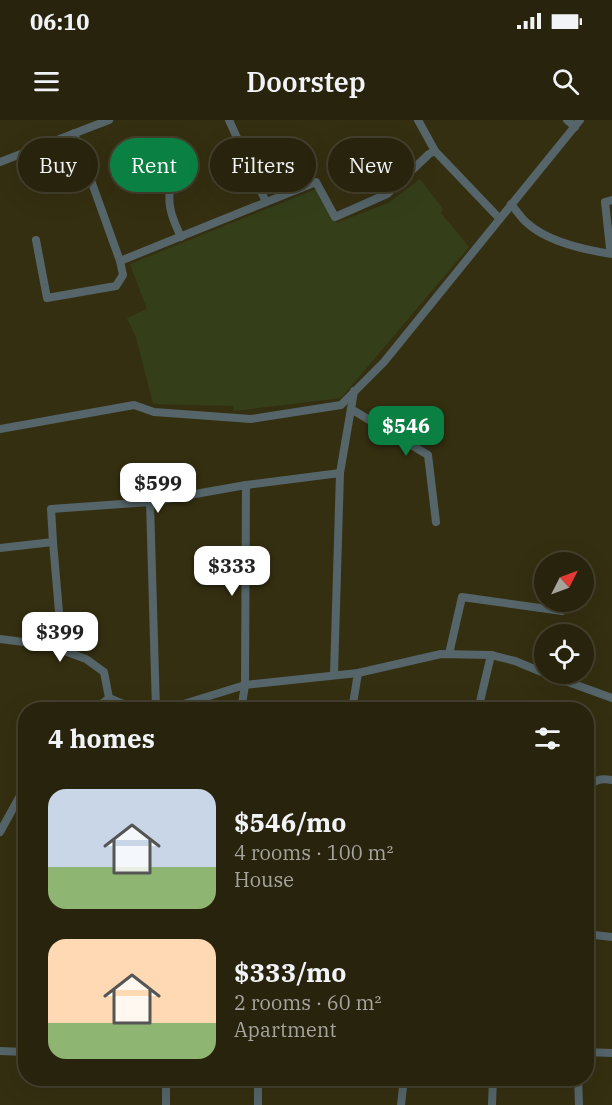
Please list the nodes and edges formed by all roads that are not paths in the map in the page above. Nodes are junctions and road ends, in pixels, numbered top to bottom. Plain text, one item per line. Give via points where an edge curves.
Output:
1 (109, 120) edge
2 (229, 120) edge
3 (418, 120) edge
4 (567, 120) edge
5 (577, 123) edge
6 (74, 133) junction
7 (435, 151) junction
8 (0, 162) edge
9 (170, 192) edge
10 (612, 200) edge
11 (266, 202) junction
12 (511, 204) junction
13 (499, 218) junction
14 (181, 237) junction
15 (36, 240) dead end
16 (612, 253) edge
17 (120, 261) junction
18 (354, 391) junction
19 (351, 409) junction
20 (0, 428) edge
21 (340, 473) junction
22 (246, 485) junction
23 (150, 502) junction
24 (436, 522) dead end
25 (53, 542) junction
26 (0, 548) edge
27 (534, 607) edge
28 (0, 639) edge
29 (62, 648) junction
30 (449, 654) junction
31 (491, 655) junction
32 (534, 669) edge
33 (358, 673) junction
34 (334, 674) junction
35 (574, 684) edge
36 (245, 685) junction
37 (109, 698) junction
38 (612, 698) edge
39 (104, 702) edge
40 (118, 702) edge
41 (156, 702) edge
42 (190, 702) edge
43 (242, 702) edge
44 (353, 702) edge
45 (479, 702) edge
46 (612, 780) edge
47 (594, 781) edge
48 (18, 799) edge
49 (0, 831) edge
50 (594, 935) edge
51 (612, 937) edge
52 (0, 1052) edge
53 (18, 1052) edge
54 (594, 1052) edge
55 (612, 1053) edge
56 (166, 1086) edge
57 (258, 1086) edge
58 (403, 1086) edge
59 (493, 1086) edge
60 (578, 1086) edge
61 (166, 1105) edge
62 (258, 1105) edge
63 (401, 1105) edge
64 (492, 1105) edge
65 (579, 1105) edge

1 - 6 street
2 - 11 street
3 - 7 street
4 - 5 street
5 - 12 street
6 - 8 street
6 - 17 street
7 - 11 street via 387,194 335,217 316,182
7 - 13 street
9 - 14 street via 172,216
10 - 16 street via 605,202
11 - 14 street
12 - 13 street
12 - 16 street via 527,223 557,240 579,249
13 - 18 street via 384,362
14 - 17 street
15 - 17 street via 47,298 116,286 123,275
18 - 19 street
18 - 20 street via 341,405 250,418 154,412 134,405
19 - 21 street
19 - 24 street via 428,455
21 - 22 street
21 - 34 street
22 - 23 street
22 - 36 street
23 - 25 street via 51,509
23 - 41 street
25 - 26 street
25 - 29 street
27 - 30 street via 462,597
28 - 29 street
29 - 37 street via 104,672
30 - 31 street
30 - 33 street
31 - 32 street
31 - 45 street
33 - 34 street
33 - 44 street
34 - 36 street
35 - 38 street
36 - 42 street
36 - 43 street
37 - 39 street
37 - 40 street
46 - 47 street
48 - 49 street
50 - 51 street
52 - 53 street
54 - 55 street
56 - 61 street
57 - 62 street
58 - 63 street
59 - 64 street
60 - 65 street

